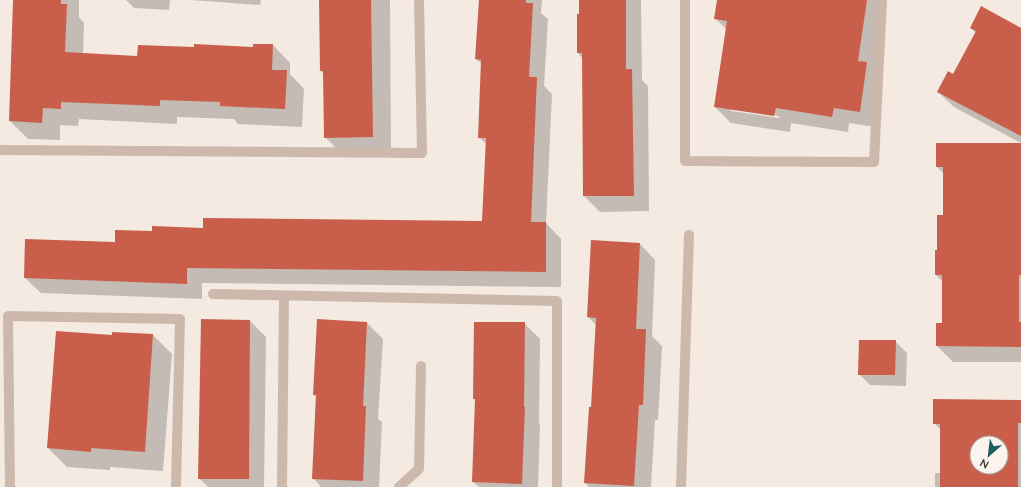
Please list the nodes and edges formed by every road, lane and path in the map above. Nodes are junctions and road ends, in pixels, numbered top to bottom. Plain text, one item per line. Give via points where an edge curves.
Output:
1 (419, 0) edge
2 (685, 0) edge
3 (882, 0) edge
4 (0, 150) edge
5 (689, 235) dead end
6 (213, 294) dead end
7 (284, 296) junction
8 (4, 364) edge
9 (421, 366) dead end
10 (10, 487) edge
11 (176, 487) edge
12 (282, 487) edge
13 (399, 487) edge
14 (557, 487) edge
15 (681, 487) edge

1 - 4 lane via 422,153
2 - 3 lane via 685,161 874,162
5 - 15 lane
6 - 7 lane
7 - 12 lane
7 - 14 lane via 557,301
8 - 10 lane
8 - 11 lane via 8,316 180,319
9 - 13 lane via 419,469

